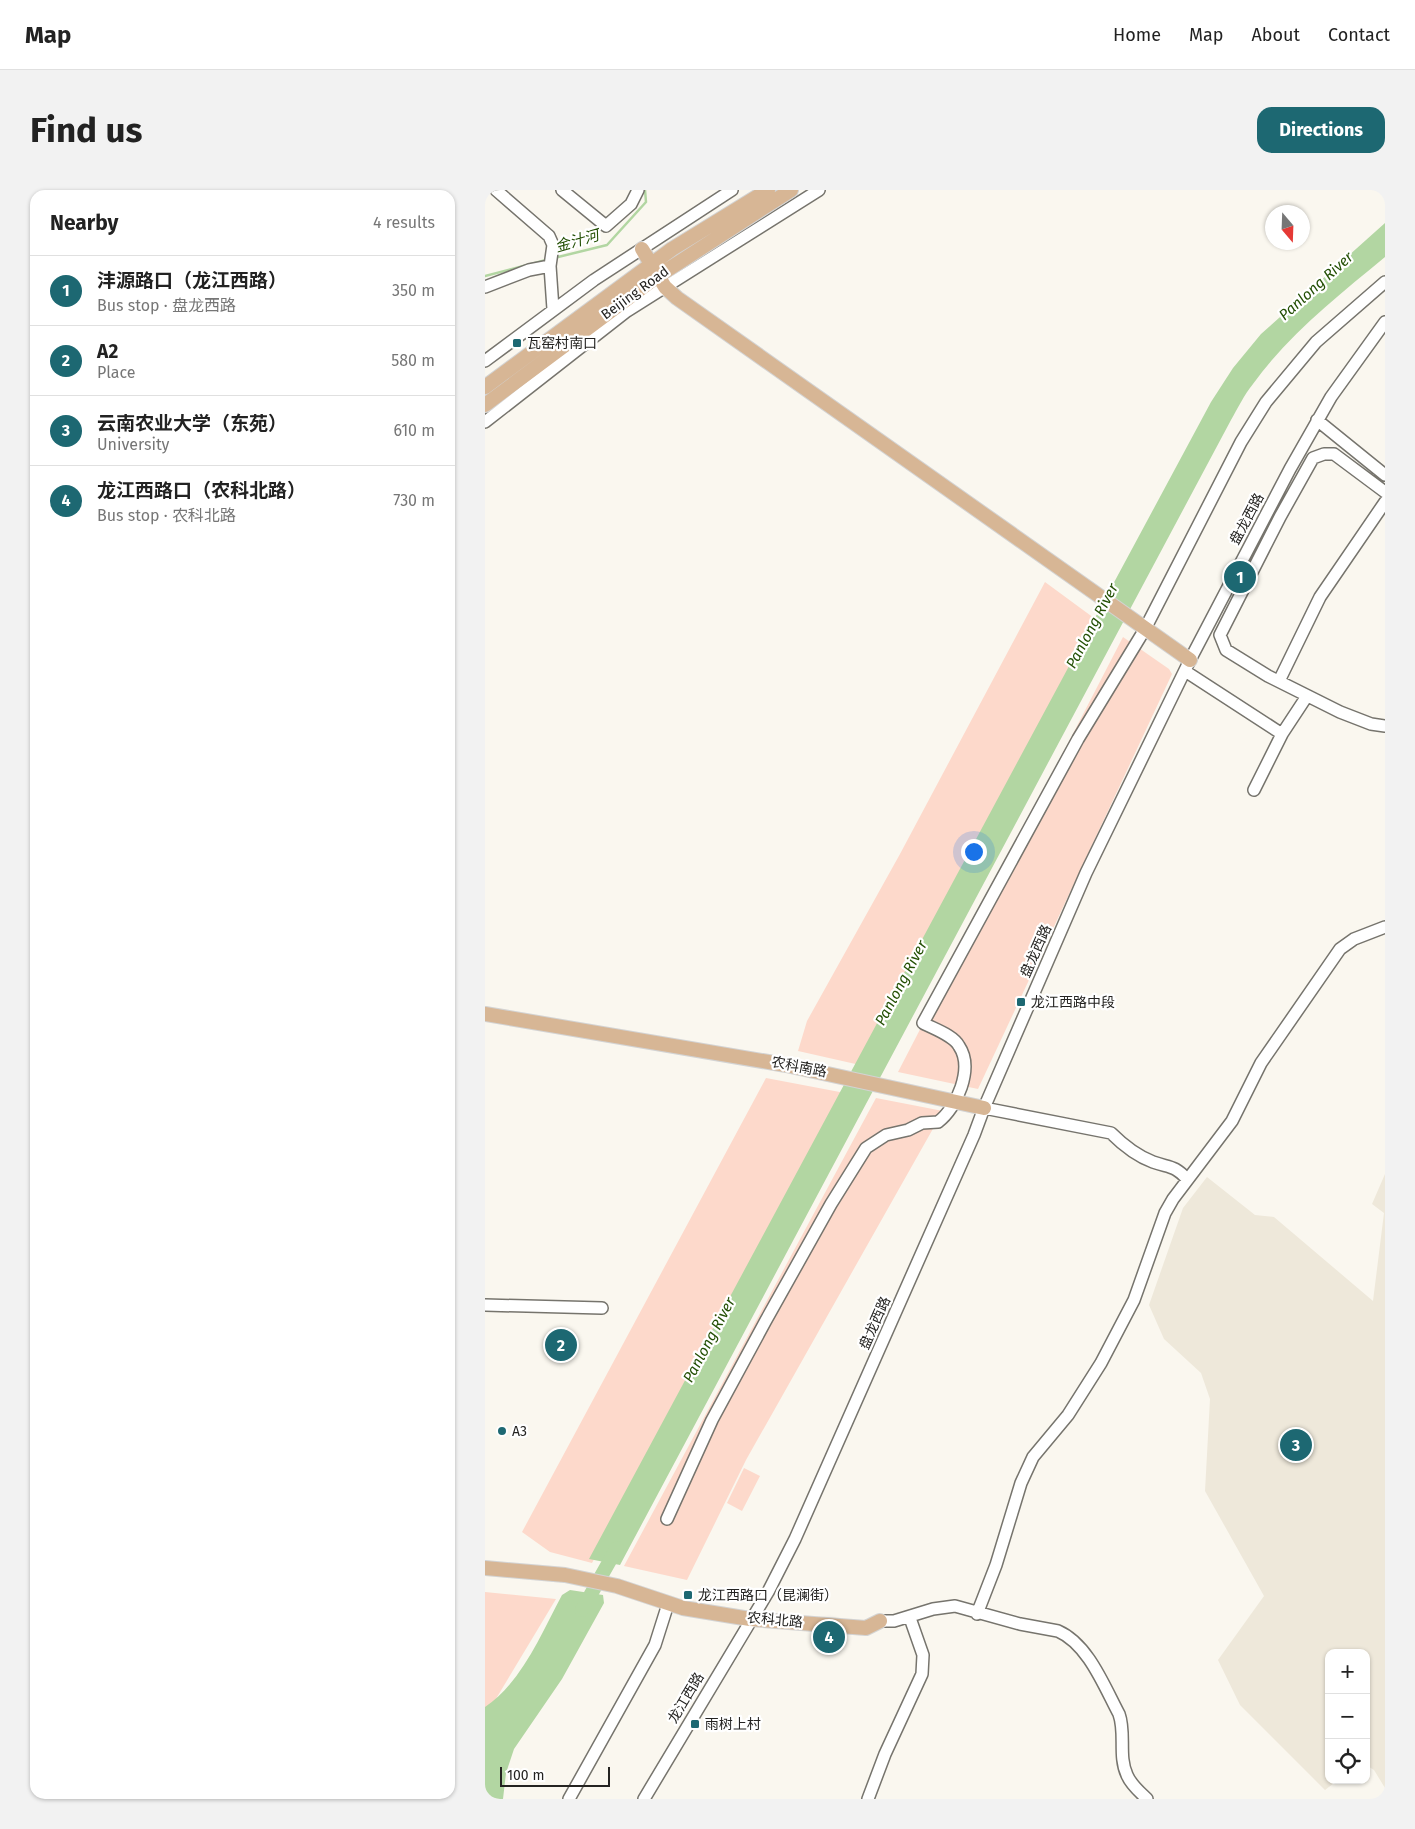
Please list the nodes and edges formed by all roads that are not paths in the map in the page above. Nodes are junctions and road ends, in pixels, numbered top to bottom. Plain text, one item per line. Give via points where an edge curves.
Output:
1 (496, 190) edge
2 (562, 190) edge
3 (638, 190) edge
4 (732, 190) edge
5 (767, 190) edge
6 (791, 190) edge
7 (819, 190) edge
8 (642, 249) junction
9 (550, 266) junction
10 (658, 276) junction
11 (1385, 282) edge
12 (485, 287) edge
13 (553, 309) junction
14 (1385, 322) edge
15 (485, 361) edge
16 (485, 387) edge
17 (485, 405) edge
18 (1317, 420) junction
19 (485, 422) edge
20 (1385, 475) edge
21 (1385, 492) edge
22 (1385, 502) edge
23 (1145, 628) junction
24 (1187, 666) junction
25 (1279, 681) junction
26 (1307, 696) junction
27 (1385, 726) edge
28 (1282, 734) junction
29 (1254, 790) dead end
30 (1385, 927) edge
31 (485, 1014) edge
32 (956, 1101) junction
33 (983, 1108) junction
34 (1187, 1179) junction
35 (485, 1305) edge
36 (602, 1308) dead end
37 (667, 1519) dead end
38 (485, 1561) edge
39 (485, 1568) edge
40 (565, 1572) junction
41 (618, 1582) junction
42 (668, 1604) junction
43 (977, 1614) junction
44 (752, 1615) junction
45 (910, 1618) junction
46 (880, 1621) joint
47 (569, 1799) edge
48 (644, 1799) edge
49 (867, 1799) edge
50 (1147, 1799) edge

1 - 9 street via 549,236 553,245
2 - 3 street via 606,226 631,204
4 - 8 street
5 - 10 main road, Beijing Road
6 - 10 main road, Beijing Road
7 - 10 street
8 - 10 main road
8 - 13 street
9 - 12 street via 529,270
9 - 13 street
10 - 16 main road, Beijing Road
10 - 17 main road, Beijing Road
10 - 19 street via 627,311
10 - 23 main road via 677,298
11 - 23 street via 1316,342 1266,402 1241,442
13 - 15 street
14 - 18 street, 盘龙西路
18 - 20 street
18 - 24 street, 盘龙西路
21 - 25 street via 1334,454 1318,456 1310,462 1220,635 1226,650
22 - 25 street via 1320,597
23 - 24 main road
23 - 32 street via 1078,740 923,1023 955,1040 963,1052 963,1083
24 - 28 street
24 - 33 street, 盘龙西路 via 1086,873
25 - 26 street
26 - 27 street via 1371,724
26 - 28 street
28 - 29 street
30 - 34 street via 1354,939 1340,949 1261,1063 1232,1121
31 - 32 main road, 农科南路 via 831,1073
32 - 33 main road, 农科南路
32 - 37 street via 938,1122 922,1123 886,1135 867,1148 831,1204 712,1420
33 - 34 street, 农科南路 via 1111,1133 1124,1146 1153,1162 1173,1166
33 - 44 street, 盘龙西路 via 822,1481 791,1547
34 - 43 street via 1165,1213 1135,1300 1101,1363 1068,1415 1033,1457
35 - 36 street
38 - 40 main road
39 - 40 main road
40 - 41 main road
41 - 42 main road, 农科北路
41 - 44 main road, 农科北路
42 - 44 main road, 农科北路
42 - 47 street via 655,1645
43 - 45 street via 955,1606 933,1609
43 - 50 street via 1058,1631 1076,1642 1119,1714 1123,1723 1127,1776
44 - 46 main road, 农科北路 via 867,1628
44 - 48 street, 龙江西路
45 - 46 street
45 - 49 street via 923,1655 922,1674

